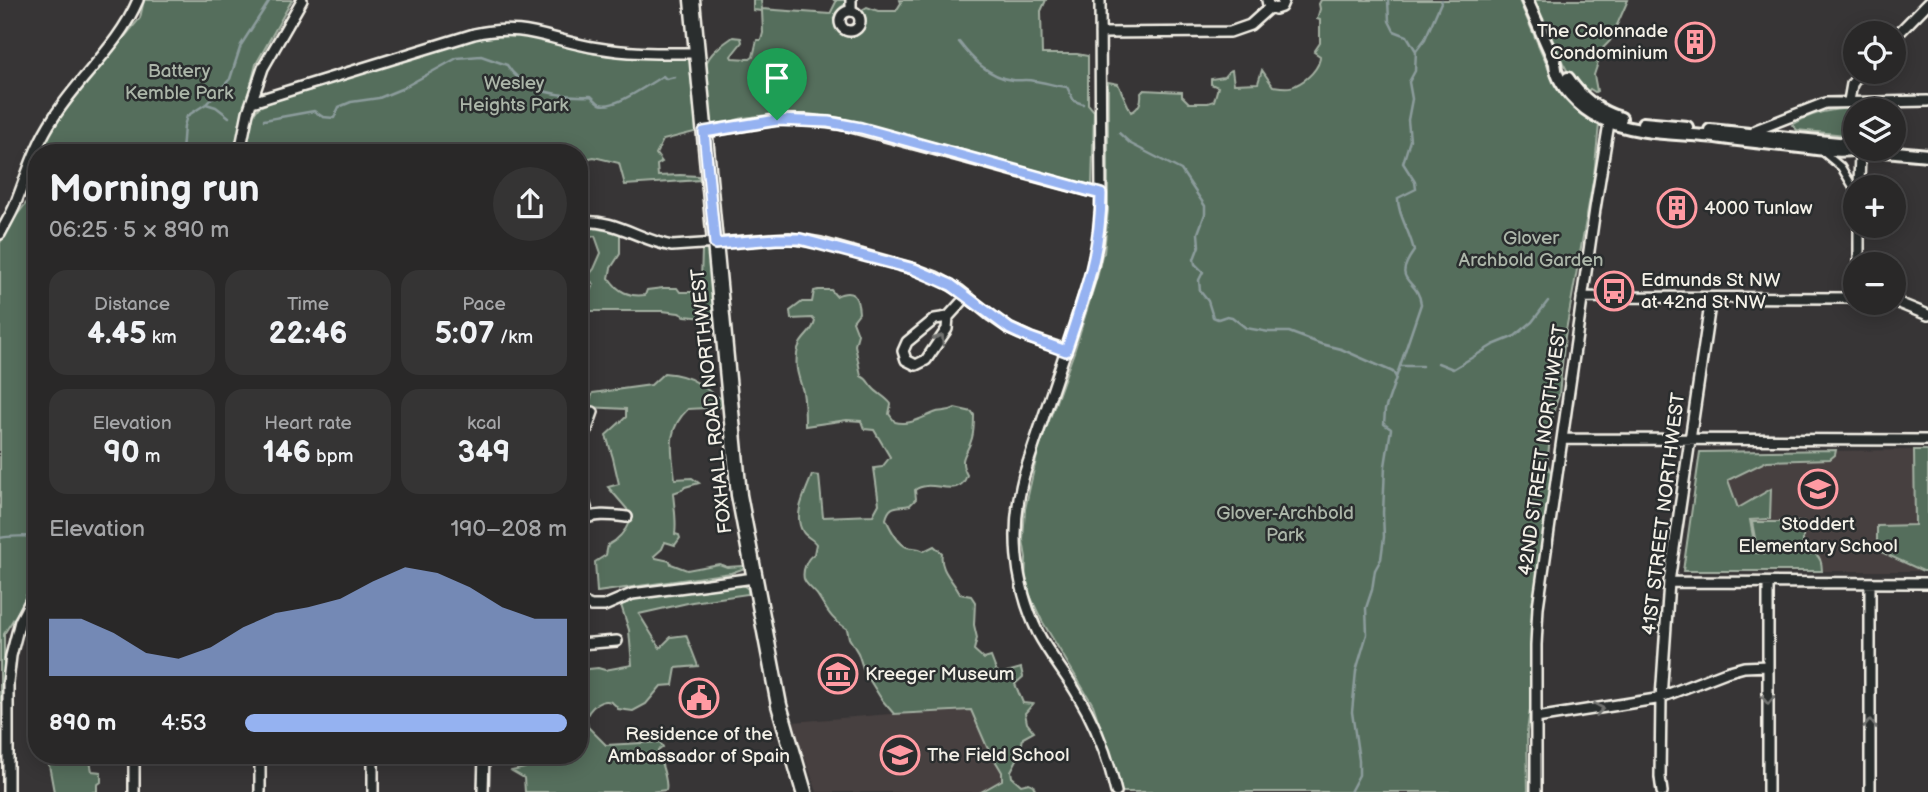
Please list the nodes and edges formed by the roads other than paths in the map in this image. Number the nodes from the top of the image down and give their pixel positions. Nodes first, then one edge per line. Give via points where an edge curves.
1 (138, 0) edge
2 (303, 0) edge
3 (692, 0) edge
4 (850, 0) edge
5 (1100, 0) edge
6 (1284, 0) edge
7 (1527, 0) edge
8 (1928, 3) edge
9 (1269, 4) edge
10 (851, 11) dead end
11 (1906, 26) edge
12 (1100, 33) junction
13 (697, 53) junction
14 (1843, 101) edge
15 (1906, 101) edge
16 (1928, 101) edge
17 (252, 102) junction
18 (1610, 118) junction
19 (704, 132) junction
20 (1753, 138) junction
21 (39, 144) edge
22 (242, 144) edge
23 (1843, 144) edge
24 (1818, 149) junction
25 (1843, 151) edge
26 (1906, 153) edge
27 (1928, 155) edge
28 (28, 169) edge
29 (1847, 175) edge
30 (1101, 194) junction
31 (588, 222) edge
32 (0, 233) edge
33 (1859, 238) joint
34 (715, 244) junction
35 (1859, 252) edge
36 (1863, 252) edge
37 (967, 296) junction
38 (1582, 297) junction
39 (1711, 298) junction
40 (1843, 298) edge
41 (1906, 305) edge
42 (1924, 313) edge
43 (948, 317) junction
44 (1066, 351) junction
45 (593, 412) dead end
46 (588, 426) edge
47 (1563, 439) junction
48 (1690, 440) junction
49 (1928, 440) edge
50 (627, 517) dead end
51 (588, 518) edge
52 (754, 578) junction
53 (1669, 582) junction
54 (1768, 583) junction
55 (1870, 583) junction
56 (1928, 583) edge
57 (588, 605) edge
58 (28, 606) edge
59 (617, 641) dead end
60 (588, 643) edge
61 (1768, 666) junction
62 (1661, 698) junction
63 (1536, 718) junction
64 (134, 764) edge
65 (260, 764) edge
66 (484, 764) edge
67 (373, 765) dead end
68 (8, 792) edge
69 (134, 792) edge
70 (260, 792) edge
71 (373, 792) edge
72 (483, 792) edge
73 (804, 792) edge
74 (1116, 792) edge
75 (1536, 792) edge
76 (1662, 792) edge
77 (1768, 792) edge
78 (1870, 792) edge

1 - 21 street via 117,39 74,89
2 - 17 street via 263,68
3 - 13 main road, FOXHALL ROAD NORTHWEST
4 - 10 street
5 - 12 street
6 - 9 street via 1278,8
7 - 18 street via 1555,62 1584,98
8 - 11 street
9 - 12 street via 1252,24 1230,32
12 - 30 street
13 - 17 street via 611,50 524,30 496,30
13 - 19 main road, FOXHALL ROAD NORTHWEST
14 - 20 street via 1818,105 1760,128
15 - 16 street
17 - 22 street
18 - 20 street
18 - 38 street, 42ND STREET NORTHWEST
19 - 30 street via 777,120 840,124
19 - 34 main road, FOXHALL ROAD NORTHWEST
20 - 23 street
20 - 24 street
24 - 25 street
24 - 29 street
26 - 27 street
28 - 32 street
30 - 44 street via 1094,264
31 - 34 street via 605,222 667,245
33 - 35 street
33 - 36 street
34 - 37 street via 789,238 813,241 925,273
34 - 52 main road, FOXHALL ROAD NORTHWEST via 739,495
37 - 43 street
37 - 44 street via 1010,329
38 - 39 street
38 - 47 street, 42ND STREET NORTHWEST
39 - 40 street
39 - 48 street, 41ST STREET NORTHWEST
41 - 42 street
43 -> 43 street via 935,319 907,342 906,360 916,365 924,362 947,329
44 - 74 street via 1021,485 1017,559 1034,623 1092,721
45 - 46 street
47 - 48 street
47 - 63 street, 42ND STREET NORTHWEST via 1538,607
48 - 49 street
48 - 53 street, 41ST STREET NORTHWEST
50 - 51 street
52 - 57 street via 632,594 612,604
52 - 73 main road, FOXHALL ROAD NORTHWEST via 779,705
53 - 54 street
53 - 62 street, 41ST STREET NORTHWEST
54 - 55 street
54 - 61 street
55 - 56 street
78 -> 55 street
58 - 68 street via 19,623 8,678
59 - 60 street
61 - 62 street via 1726,672
61 -> 77 street
63 -> 62 street
62 - 76 street, 41ST STREET NORTHWEST
63 - 75 street, 42ND STREET NORTHWEST
64 - 69 street
65 - 70 street
66 - 72 street
67 - 71 street

